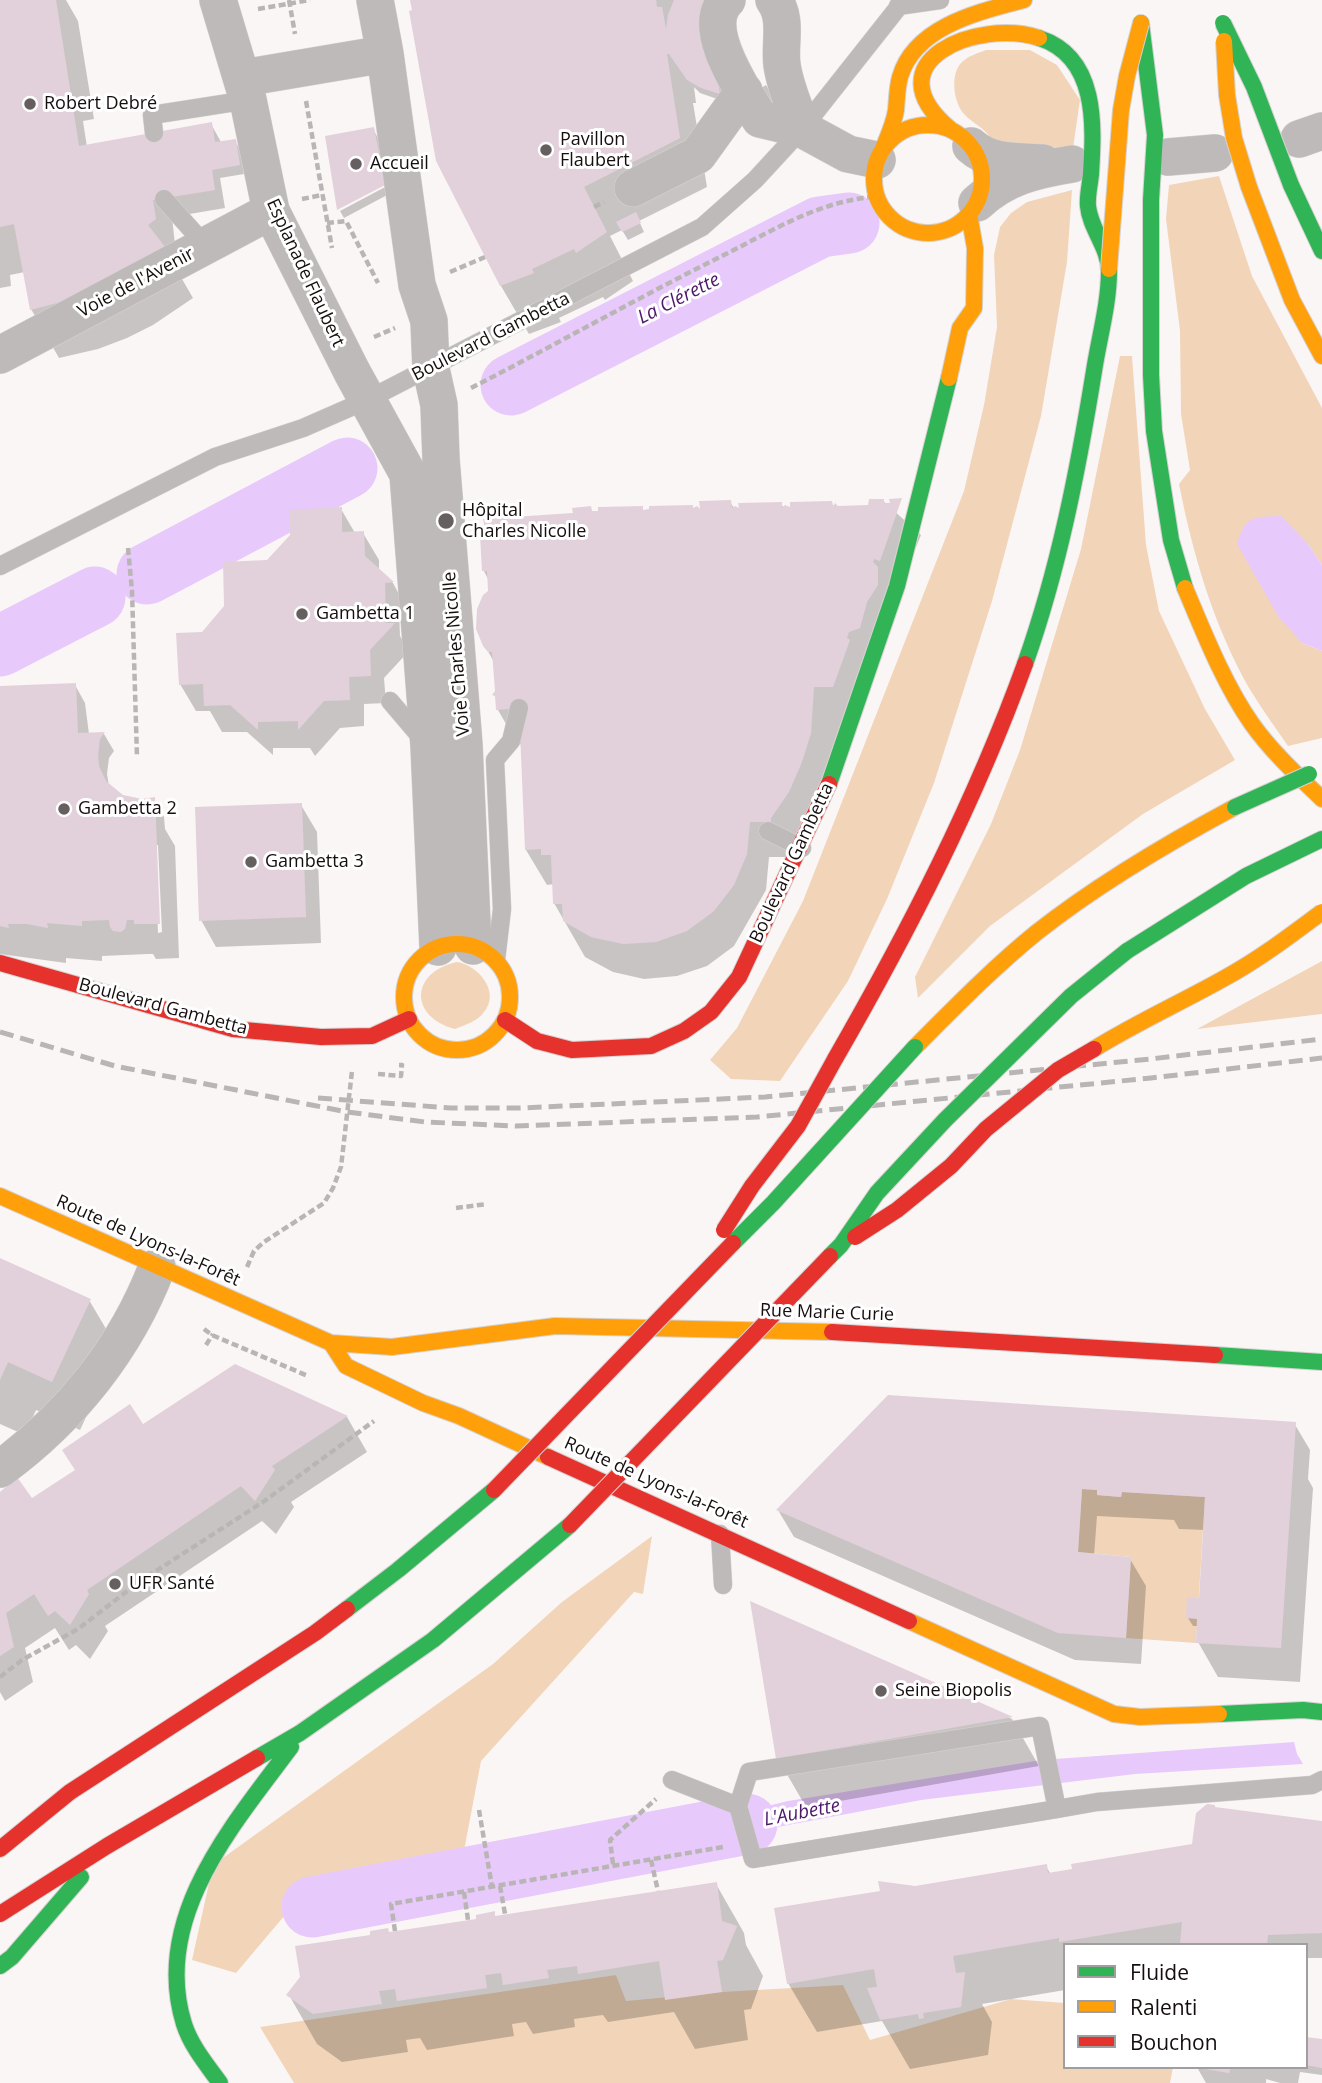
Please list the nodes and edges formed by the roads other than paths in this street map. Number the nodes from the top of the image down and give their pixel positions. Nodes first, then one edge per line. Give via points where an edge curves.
1 (375, 0) edge
2 (774, 0) edge
3 (940, 0) edge
4 (1024, 0) edge
5 (724, 2) edge
6 (901, 3) edge
7 (220, 7) edge
8 (385, 54) junction
9 (246, 89) junction
10 (744, 91) junction
11 (802, 129) junction
12 (153, 133) dead end
13 (961, 137) junction
14 (881, 153) junction
15 (1215, 153) dead end
16 (1168, 157) dead end
17 (633, 188) dead end
18 (164, 199) dead end
19 (973, 209) junction
20 (271, 211) junction
21 (906, 229) junction
22 (219, 239) junction
23 (937, 244) dead end
24 (1322, 251) edge
25 (1109, 269) junction
26 (956, 309) dead end
27 (960, 328) junction
28 (0, 355) edge
29 (1322, 356) edge
30 (431, 369) junction
31 (367, 400) junction
32 (425, 473) junction
33 (0, 566) edge
34 (390, 701) dead end
35 (519, 708) dead end
36 (447, 746) junction
37 (1316, 773) edge
38 (1322, 799) edge
39 (768, 831) dead end
40 (1321, 840) edge
41 (802, 848) junction
42 (1322, 912) edge
43 (469, 951) junction
44 (0, 963) edge
45 (408, 1019) junction
46 (506, 1020) junction
47 (0, 1196) edge
48 (841, 1245) junction
49 (157, 1266) junction
50 (683, 1293) junction
51 (331, 1343) junction
52 (1322, 1362) edge
53 (416, 1379) dead end
54 (424, 1403) junction
55 (0, 1469) edge
56 (720, 1534) junction
57 (723, 1585) dead end
58 (1322, 1712) edge
59 (300, 1733) junction
60 (672, 1780) dead end
61 (1322, 1780) edge
62 (70, 1793) junction
63 (738, 1806) junction
64 (1057, 1807) junction
65 (12, 1817) dead end
66 (107, 1846) junction
67 (0, 1849) edge
68 (0, 1914) edge
69 (0, 1966) edge
70 (220, 2083) edge

1 - 8 street, Voie Charles Nicolle
2 - 11 street via 781,15 781,63
3 - 6 lane
4 - 14 main road via 977,14 921,42 902,73 895,114
5 - 10 street via 719,36
6 - 11 lane, Boulevard Gambetta
7 - 9 street, Esplanade Flaubert
8 - 9 street via 300,69
8 - 30 street, Voie Charles Nicolle via 417,285 429,321
9 - 12 lane via 152,115
9 - 20 street, Esplanade Flaubert
10 - 11 street via 760,119
10 - 17 street via 698,155
11 - 14 street via 848,154
11 - 30 lane, Boulevard Gambetta via 755,180 702,227
13 - 14 main road via 932,125 915,126 897,134
13 - 19 main road via 980,164 982,186
13 - 19 street via 982,156 993,159 1072,164 1034,170 990,191
13 - 25 main road via 933,115 922,87 921,76 938,52 978,33 1002,30 1025,32 1063,52 1090,94 1093,130 1088,208
14 - 21 main road via 874,176 878,197
15 - 16 street
18 - 22 lane
19 - 21 main road via 959,223 940,231
19 - 27 main road, Boulevard Gambetta via 975,300
20 - 22 street, Voie de l'Avenir
20 - 31 street, Esplanade Flaubert
21 - 23 main road
22 - 28 street, Voie de l'Avenir
24 - 29 main road, bridge via 1223,23 1234,138 1292,300
25 - 38 main road, bridge via 1121,110 1140,23 1155,135 1151,200 1154,430 1171,540 1210,648 1251,722
25 - 50 main road, bridge via 1076,475 1051,581 1008,714 951,846 887,970 797,1126
26 - 27 main road, Boulevard Gambetta
27 - 41 main road, Boulevard Gambetta via 897,586 825,797
30 - 31 lane, Boulevard Gambetta
30 - 32 street, Voie Charles Nicolle via 439,405
31 - 32 street, Voie Charles Nicolle
31 - 33 lane, Boulevard Gambetta via 303,428 215,457
32 - 36 street, Voie Charles Nicolle
34 - 36 lane
35 - 43 lane via 511,741 495,760 502,909
36 - 43 street, Voie Charles Nicolle
37 - 50 main road, bridge via 1234,807 1167,843 1044,927 915,1047 773,1203
39 - 41 lane
40 - 48 main road, bridge via 1193,907 1071,996 877,1193
41 - 46 main road, Boulevard Gambetta via 739,977 711,1012 684,1031 651,1046 572,1050 537,1041
42 - 48 main road, bridge via 1225,978 1058,1070 897,1210
43 - 45 main road via 424,955 405,985
43 - 46 main road via 506,973 510,1005
44 - 45 main road, Boulevard Gambetta via 233,1029 321,1037 372,1036
45 - 46 main road via 432,1044 465,1050 482,1045
47 - 49 main road, Route de Lyons-la-Forêt
48 - 59 main road, bridge via 569,1525 433,1640
49 - 51 main road, Route de Lyons-la-Forêt
49 - 55 street via 146,1296 103,1369 63,1416
50 - 62 main road, bridge via 494,1490 398,1570 314,1633
51 - 52 main road, Rue Marie Curie via 417,1351 555,1326 862,1333
51 - 54 main road, Route de Lyons-la-Forêt via 346,1366
53 - 54 main road
54 - 56 main road, Route de Lyons-la-Forêt
56 - 57 lane
56 - 58 main road, Route de Lyons-la-Forêt via 1114,1714
59 - 66 main road
59 - 70 main road via 221,1843 185,1913 177,1946 177,1988 185,2028
60 - 63 lane
61 - 64 lane via 1312,1785
62 - 65 main road
62 - 67 main road
63 - 64 lane via 750,1851
63 - 64 lane via 749,1772 1040,1726
66 - 68 main road
66 - 69 main road

